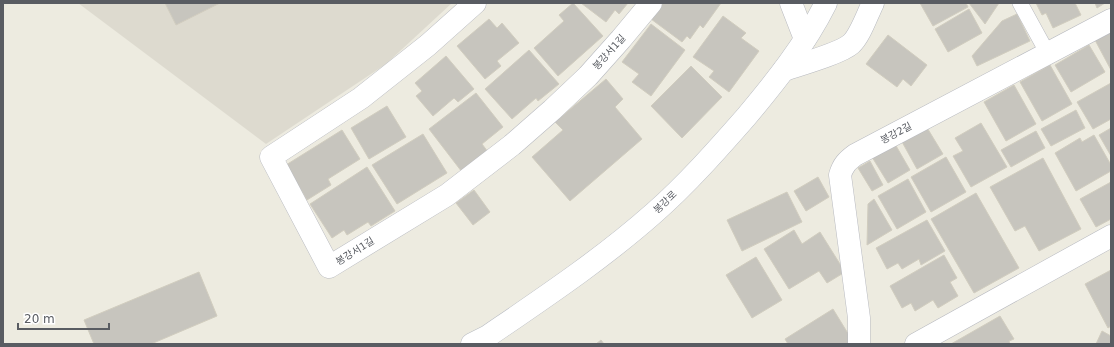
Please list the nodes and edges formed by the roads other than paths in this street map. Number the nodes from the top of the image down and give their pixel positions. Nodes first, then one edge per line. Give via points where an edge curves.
1 (475, 3) edge
2 (650, 3) edge
3 (791, 3) edge
4 (873, 3) edge
5 (1020, 3) edge
6 (820, 8) edge
7 (1111, 20) edge
8 (805, 39) junction
9 (1048, 54) junction
10 (784, 70) junction
11 (1111, 236) edge
12 (472, 344) edge
13 (859, 344) edge
14 (916, 344) edge

1 - 2 street, 봉강서1길 via 428,45 361,98 271,157 329,268 447,195 512,145 588,76
3 - 8 street
4 - 10 street via 850,44
5 - 9 lane
6 - 8 street, 봉강로
7 - 9 street, 봉강2길
8 - 10 street, 봉강로
9 - 13 street, 봉강2길 via 855,155 842,168 840,175 859,318
10 - 12 street, 봉강로 via 708,160 655,213 587,268 488,336
11 - 14 street

